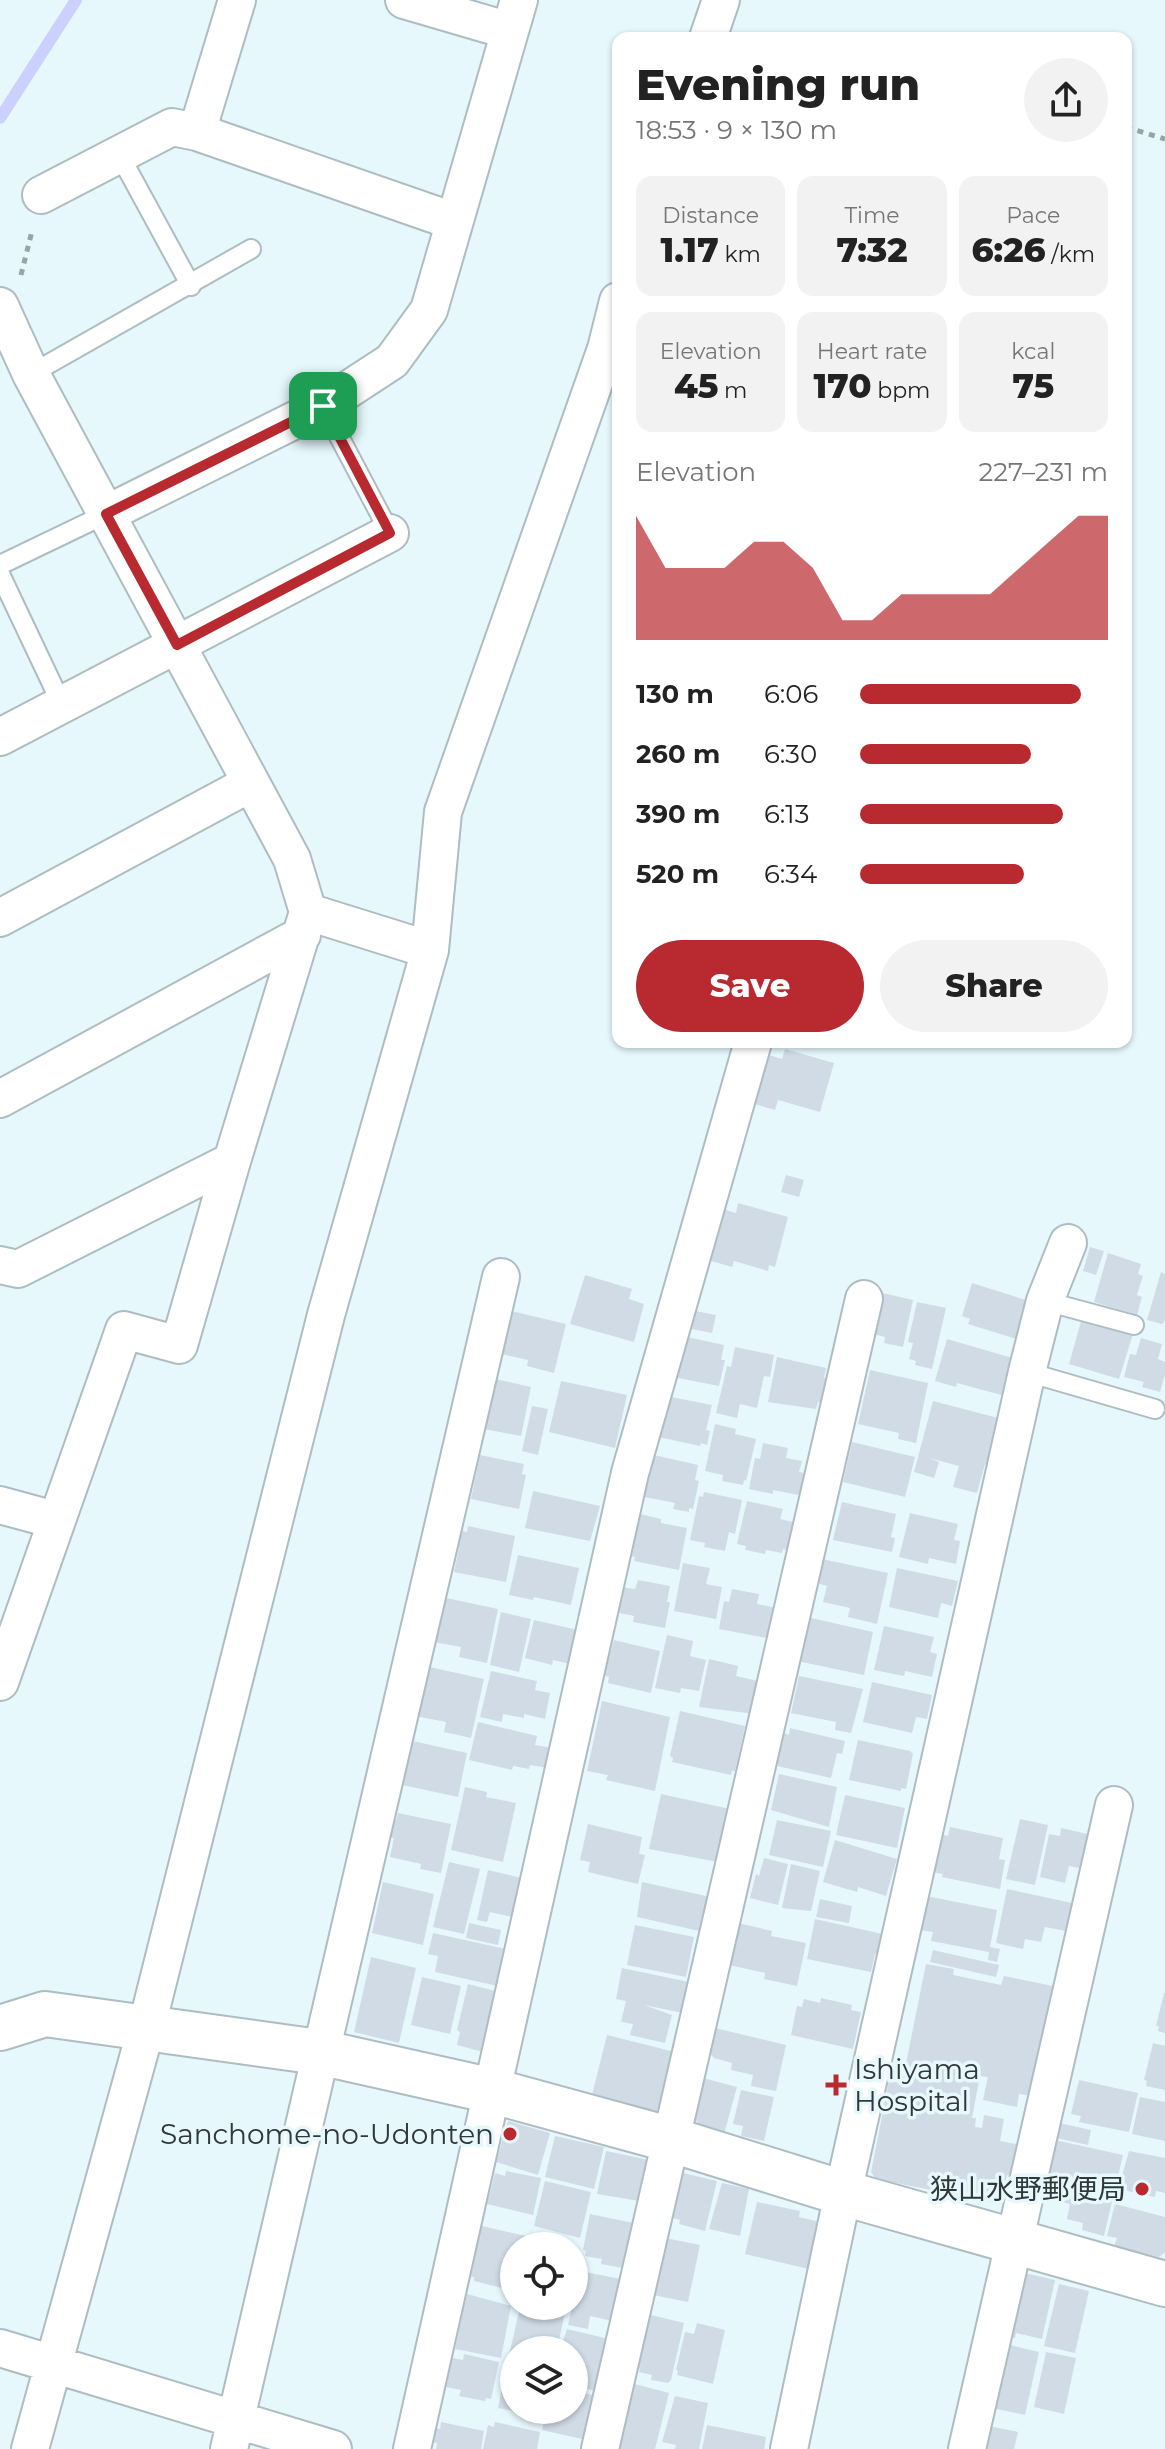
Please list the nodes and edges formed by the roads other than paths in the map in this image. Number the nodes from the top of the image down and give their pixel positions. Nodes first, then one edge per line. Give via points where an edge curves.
1 (237, 0) edge
2 (404, 0) edge
3 (721, 0) edge
4 (515, 15) edge
5 (710, 32) edge
6 (197, 132) junction
7 (119, 154) junction
8 (41, 195) road end
9 (453, 221) junction
10 (251, 249) dead end
11 (191, 286) junction
12 (1, 311) edge
13 (612, 325) edge
14 (31, 374) junction
15 (323, 406) junction
16 (106, 514) junction
17 (390, 533) joint
18 (0, 565) edge
19 (0, 574) edge
20 (177, 645) junction
21 (62, 705) junction
22 (0, 737) edge
23 (251, 783) junction
24 (0, 918) edge
25 (305, 923) junction
26 (430, 950) junction
27 (751, 1048) edge
28 (0, 1099) edge
29 (232, 1161) junction
30 (1068, 1243) dead end
31 (0, 1265) edge
32 (501, 1277) dead end
33 (864, 1299) dead end
34 (1045, 1301) junction
35 (1134, 1325) dead end
36 (1027, 1372) junction
37 (1155, 1409) dead end
38 (0, 1505) edge
39 (55, 1520) junction
40 (0, 1682) edge
41 (1114, 1805) dead end
42 (0, 2028) edge
43 (146, 2029) junction
44 (319, 2052) junction
45 (493, 2091) junction
46 (672, 2140) junction
47 (843, 2193) junction
48 (1015, 2241) junction
49 (1165, 2284) edge
50 (0, 2348) edge
51 (52, 2364) junction
52 (232, 2434) edge
53 (30, 2449) edge
54 (333, 2449) edge
55 (412, 2449) edge
56 (600, 2449) edge
57 (789, 2449) edge
58 (967, 2449) edge

1 - 6 street
2 - 4 street
3 - 5 street
4 - 9 street
6 - 7 street via 172,127
6 - 9 street
7 - 8 street
7 - 11 lane
9 - 15 street via 429,310 392,361
10 - 11 lane
11 - 14 lane
12 - 14 street
13 - 26 street via 443,812
14 - 16 street
15 - 16 street
15 - 17 lane
16 - 18 lane
16 - 20 street
17 - 20 street
19 - 21 lane
20 - 21 street
20 - 23 street
21 - 22 street
23 - 24 street
23 - 25 street via 292,859
25 - 26 street
25 - 28 street
25 - 29 street
26 - 43 street via 326,1315
27 - 45 street via 630,1473
29 - 31 street via 18,1269
29 - 39 street via 179,1345 124,1330
30 - 34 street
32 - 44 street
33 - 46 street
34 - 35 lane
34 - 36 street
36 - 37 lane
36 - 47 street
38 - 39 street
39 - 40 street
41 - 48 street
42 - 43 street via 45,2014
43 - 44 street
43 - 51 street
44 - 45 street
44 - 52 street
45 - 46 street
45 - 55 street
46 - 47 street
46 - 56 street
47 - 48 street
47 - 57 street
48 - 49 street
48 - 58 street
50 - 51 street
51 - 52 street
51 - 53 street
52 - 54 street

